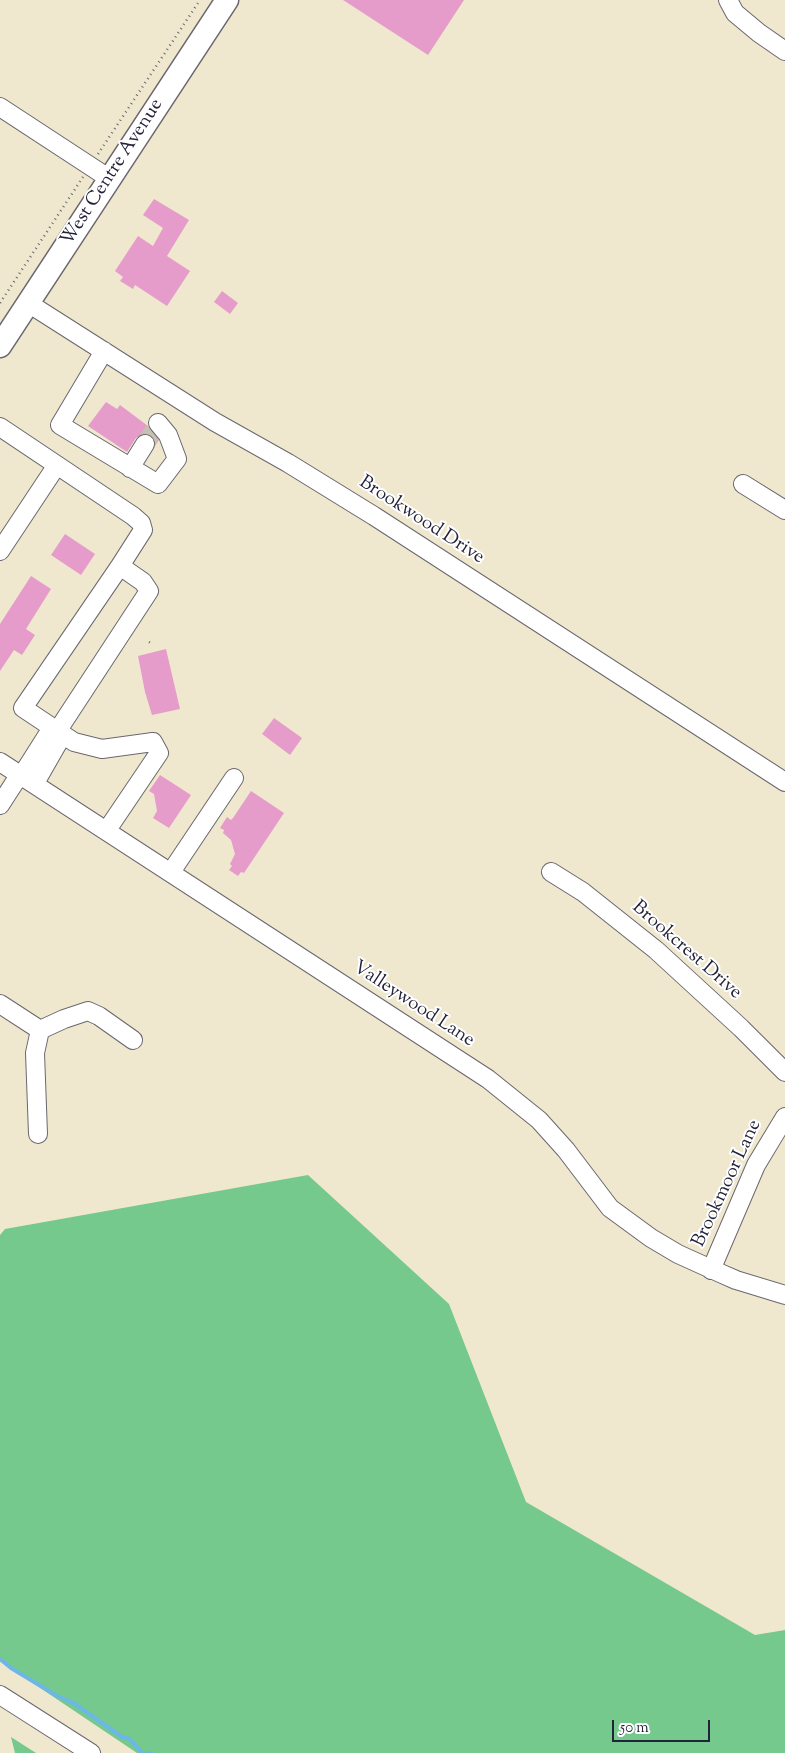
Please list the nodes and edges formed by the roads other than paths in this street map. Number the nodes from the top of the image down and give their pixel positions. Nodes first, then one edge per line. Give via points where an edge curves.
1 (226, 0) edge
2 (728, 0) edge
3 (785, 51) edge
4 (0, 108) edge
5 (110, 179) junction
6 (28, 303) junction
7 (0, 346) edge
8 (104, 351) junction
9 (174, 396) junction
10 (0, 427) edge
11 (152, 432) junction
12 (56, 465) junction
13 (130, 468) junction
14 (743, 484) dead end
15 (785, 510) edge
16 (0, 551) edge
17 (120, 566) junction
18 (58, 730) junction
19 (0, 762) edge
20 (26, 777) junction
21 (234, 778) dead end
22 (785, 782) edge
23 (0, 805) edge
24 (107, 830) junction
25 (171, 872) junction
26 (551, 872) dead end
27 (0, 1004) edge
28 (40, 1030) junction
29 (133, 1040) dead end
30 (785, 1072) edge
31 (785, 1116) edge
32 (38, 1134) dead end
33 (711, 1270) junction
34 (785, 1295) edge
35 (0, 1695) edge
36 (91, 1753) edge

1 - 5 main road, West Centre Avenue
2 - 3 street via 735,13
4 - 5 street
5 - 6 main road, West Centre Avenue
6 - 7 main road, West Centre Avenue
6 - 8 street, Brookwood Drive
8 - 9 street, Brookwood Drive
8 - 13 street via 60,425
9 - 11 street
9 - 22 street, Brookwood Drive via 374,516
10 - 12 street
11 - 13 street
11 - 13 street via 168,435 176,459 158,484
12 - 16 street
12 - 17 street via 141,523 143,530
14 - 15 street
17 - 18 street via 143,582 149,591
17 - 18 street via 23,708
18 - 20 street via 48,734
18 - 24 street via 74,742 102,749 153,742 159,752
19 - 20 street, Valleywood Lane
20 - 23 street
20 - 24 street, Valleywood Lane
21 - 25 street
24 - 25 street, Valleywood Lane
25 - 33 street, Valleywood Lane via 488,1079 539,1120 610,1208 650,1238
26 - 30 street, Brookcrest Drive via 583,892 656,950
27 - 28 street
28 - 29 street via 88,1011
28 - 32 street via 35,1053
31 - 33 street, Brookmoor Lane via 756,1165
33 - 34 street, Valleywood Lane
35 - 36 street

